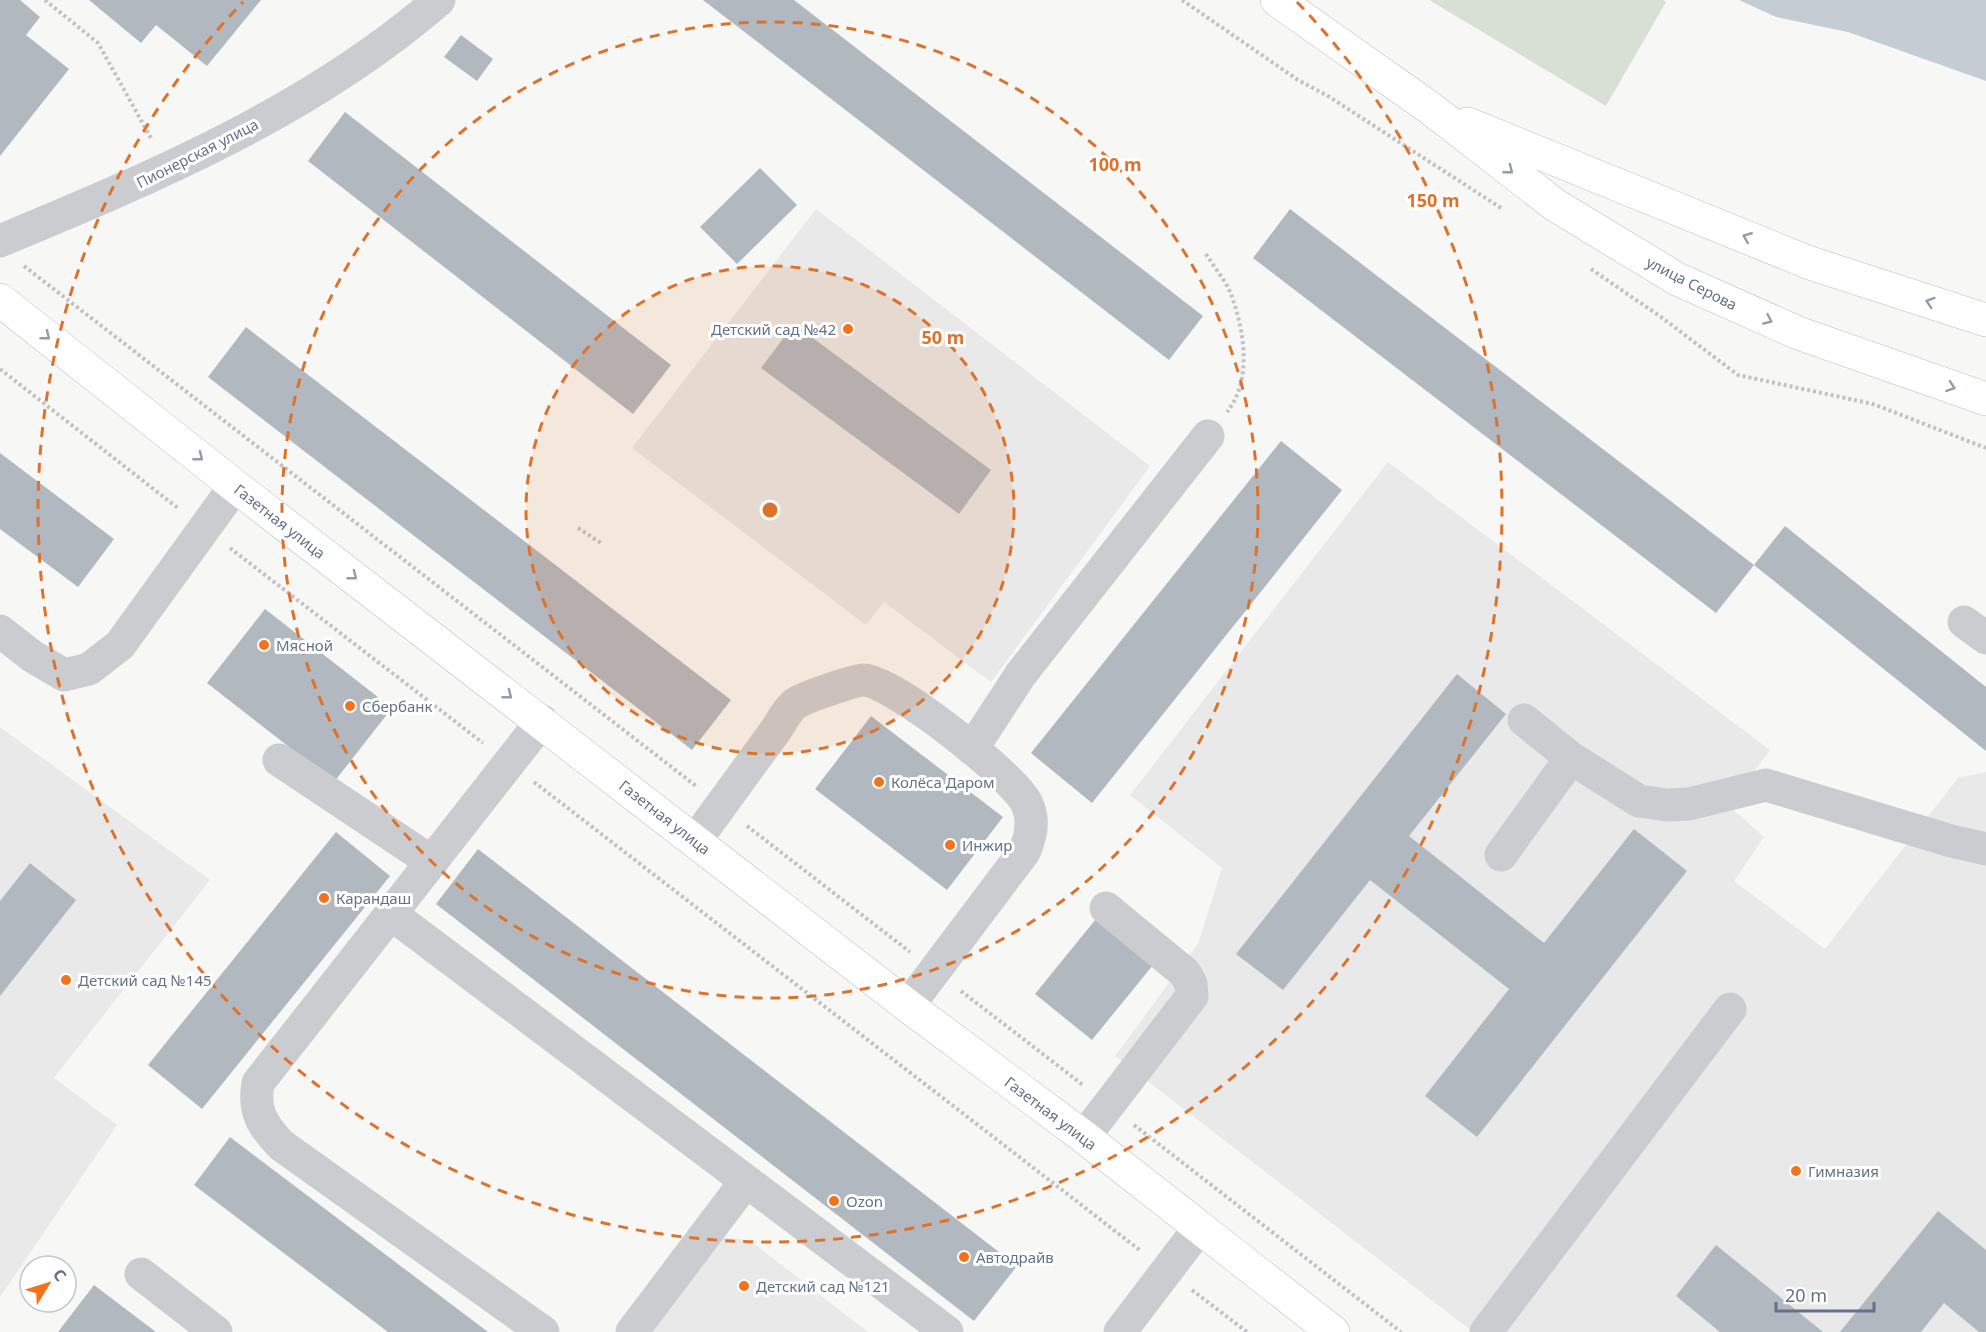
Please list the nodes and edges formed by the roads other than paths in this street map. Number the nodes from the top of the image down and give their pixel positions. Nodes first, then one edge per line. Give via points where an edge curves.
1 (439, 0) edge
2 (1277, 0) edge
3 (1430, 108) junction
4 (0, 241) edge
5 (0, 300) edge
6 (1986, 321) edge
7 (1986, 399) edge
8 (1208, 436) road end
9 (235, 486) junction
10 (0, 631) edge
11 (1524, 720) dead end
12 (542, 722) junction
13 (972, 748) junction
14 (1571, 758) junction
15 (279, 760) dead end
16 (695, 840) junction
17 (1986, 849) edge
18 (1501, 855) dead end
19 (432, 862) junction
20 (1106, 908) dead end
21 (391, 914) junction
22 (908, 1006) junction
23 (1730, 1009) dead end
24 (1084, 1137) junction
25 (746, 1181) junction
26 (1200, 1227) junction
27 (141, 1274) dead end
28 (216, 1332) edge
29 (543, 1332) edge
30 (632, 1332) edge
31 (947, 1332) edge
32 (1120, 1332) edge
33 (1333, 1332) edge
34 (1486, 1332) edge

1 - 4 street, Пионерская улица via 365,58 241,135
2 - 3 main road, улица Серова
6 -> 3 main road, улица Серова via 1810,263
3 -> 7 main road, улица Серова via 1555,205 1677,279 1798,333
5 -> 9 main road, Газетная улица
8 - 13 street via 1021,675
9 - 10 street via 120,645 89,669 64,675
9 -> 12 main road, Газетная улица
11 - 14 street
12 - 16 main road, Газетная улица
12 - 19 street
13 - 16 street via 896,692 862,680 796,702
13 - 22 street via 1020,790 1029,807 1030,838 1024,852
14 - 17 street via 1639,801 1689,804 1766,785
14 - 18 street
15 - 19 street
16 - 22 main road, Газетная улица
19 - 21 street
20 - 24 street via 1185,973 1192,996
21 - 25 street
21 - 29 street via 258,1083 258,1116 281,1145
22 - 24 main road, Газетная улица
23 - 34 street
24 - 26 main road, Газетная улица
25 - 30 street
25 - 31 street
26 - 32 street
26 - 33 main road, Газетная улица
27 - 28 street

